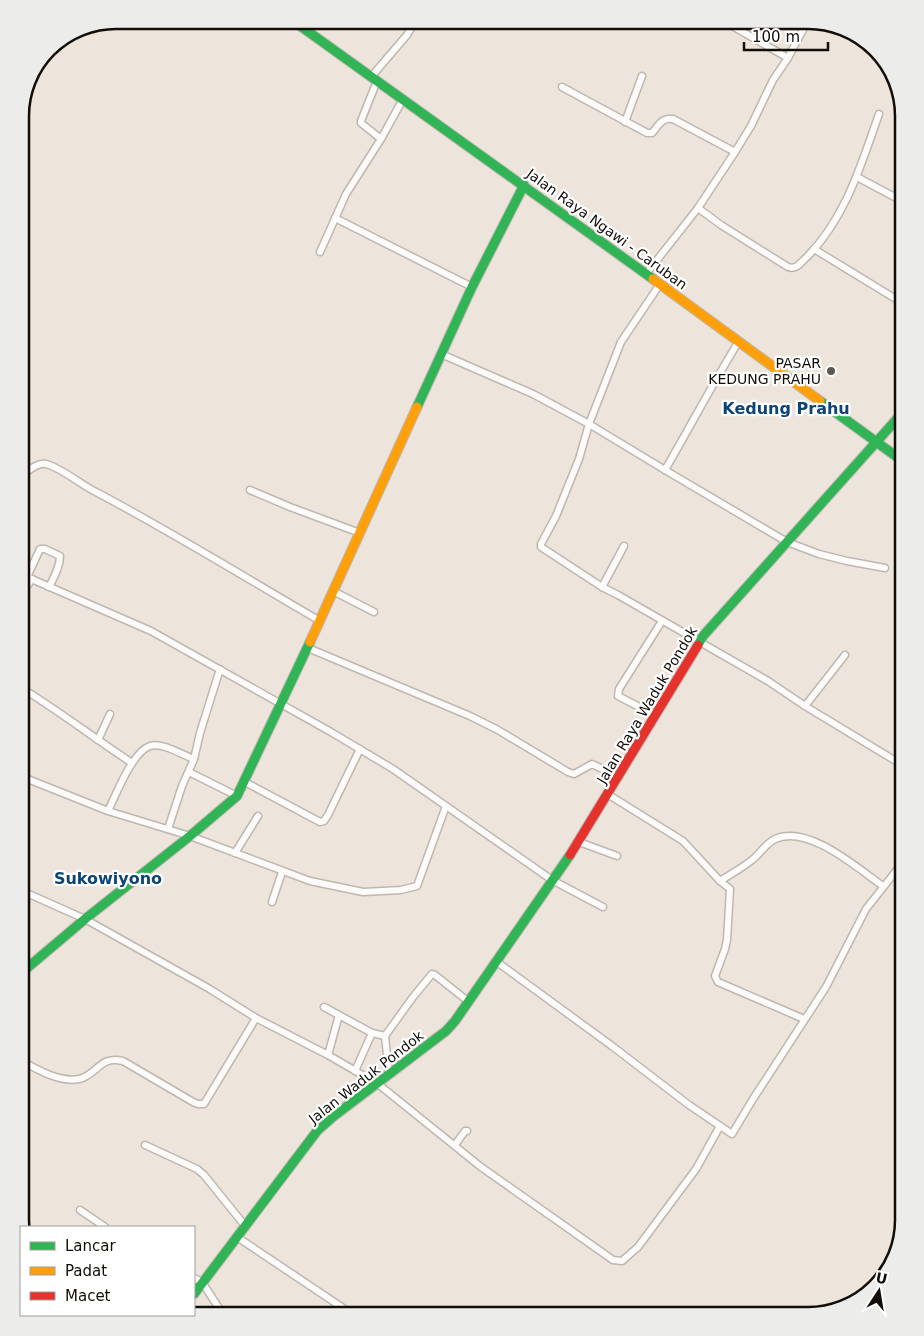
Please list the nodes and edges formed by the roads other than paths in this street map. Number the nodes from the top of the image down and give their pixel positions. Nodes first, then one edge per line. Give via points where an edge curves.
1 (305, 29) edge
2 (411, 29) edge
3 (738, 29) edge
4 (803, 29) edge
5 (788, 58) junction
6 (371, 76) junction
7 (642, 76) dead end
8 (562, 87) dead end
9 (403, 99) junction
10 (879, 114) dead end
11 (625, 122) junction
12 (381, 139) junction
13 (735, 152) junction
14 (857, 177) junction
15 (524, 185) junction
16 (895, 197) edge
17 (698, 208) junction
18 (335, 218) junction
19 (814, 249) junction
20 (320, 252) dead end
21 (646, 274) junction
22 (660, 284) junction
23 (472, 287) junction
24 (895, 298) edge
25 (739, 341) junction
26 (441, 354) junction
27 (895, 421) edge
28 (589, 424) junction
29 (877, 441) junction
30 (895, 455) edge
31 (665, 470) junction
32 (29, 471) edge
33 (250, 490) dead end
34 (360, 533) junction
35 (787, 542) junction
36 (624, 546) dead end
37 (886, 568) dead end
38 (30, 578) joint
39 (49, 587) junction
40 (602, 587) junction
41 (333, 591) junction
42 (374, 612) dead end
43 (320, 621) junction
44 (662, 621) junction
45 (699, 642) junction
46 (308, 648) junction
47 (845, 655) dead end
48 (220, 669) junction
49 (29, 693) edge
50 (281, 704) junction
51 (805, 706) junction
52 (110, 714) dead end
53 (655, 715) junction
54 (98, 740) junction
55 (360, 749) junction
56 (194, 759) junction
57 (895, 761) edge
58 (132, 763) junction
59 (189, 772) junction
60 (619, 777) junction
61 (29, 780) edge
62 (245, 782) junction
63 (609, 794) junction
64 (237, 796) junction
65 (446, 806) junction
66 (108, 811) junction
67 (258, 816) dead end
68 (168, 829) junction
69 (190, 836) junction
70 (579, 842) junction
71 (235, 853) junction
72 (617, 856) dead end
73 (282, 872) junction
74 (895, 873) edge
75 (552, 880) junction
76 (720, 881) junction
77 (883, 886) junction
78 (29, 894) edge
79 (272, 902) dead end
80 (603, 907) dead end
81 (85, 919) junction
82 (497, 962) junction
83 (29, 966) edge
84 (469, 1002) junction
85 (324, 1007) dead end
86 (339, 1015) junction
87 (256, 1018) junction
88 (804, 1019) junction
89 (372, 1033) junction
90 (385, 1036) junction
91 (328, 1055) junction
92 (29, 1064) edge
93 (355, 1071) junction
94 (389, 1074) junction
95 (378, 1084) junction
96 (720, 1126) junction
97 (467, 1131) dead end
98 (145, 1145) dead end
99 (454, 1145) junction
100 (80, 1210) dead end
101 (104, 1226) edge
102 (246, 1227) junction
103 (237, 1237) junction
104 (195, 1278) edge
105 (202, 1282) junction
106 (195, 1292) edge
107 (218, 1307) edge
108 (342, 1307) edge

1 - 6 main road, Jalan Raya Ngawi - Caruban
2 - 6 street
3 - 5 street
4 - 5 street
5 - 13 street
6 - 9 main road, Jalan Raya Ngawi - Caruban
6 - 12 street via 360,121
7 - 11 street
8 - 11 street
9 - 12 street
9 - 15 main road, Jalan Raya Ngawi - Caruban
10 - 14 street
11 - 13 street via 650,134 663,120 673,119
12 - 18 street via 346,194
13 - 17 street
14 - 16 street
14 - 19 street via 844,207
15 - 21 main road, Jalan Raya Ngawi - Caruban
15 - 23 main road
17 - 19 street via 788,267 796,267
17 - 21 street
18 - 20 street
18 - 23 street
19 - 24 street
21 - 22 main road, Jalan Raya Ngawi - Caruban
22 - 25 main road, Jalan Raya Ngawi - Caruban
22 - 28 street via 620,342
23 - 26 main road
25 - 29 main road, Jalan Raya Ngawi - Caruban
25 - 31 street
26 - 28 street via 533,394
26 - 34 main road
27 - 29 main road
28 - 31 street
28 - 40 street via 579,459 541,547
29 - 30 main road, Jalan Raya Ngawi - Caruban
29 - 35 main road, Jalan Raya Waduk Pondok
31 - 35 street
32 - 43 street via 37,465 52,466
33 - 34 street
34 - 41 main road
35 - 37 street via 819,554
35 - 45 main road, Jalan Raya Waduk Pondok
36 - 40 street
38 - 39 street
38 - 39 street via 40,549 60,556
39 - 48 street via 151,631
40 - 44 street
41 - 42 street
41 - 43 main road
43 - 46 main road
44 - 45 street
44 - 53 street via 619,689 618,696
45 - 51 street
45 - 53 main road, Jalan Raya Waduk Pondok
46 - 50 main road
46 - 60 street via 470,716 568,772 574,774 592,764
47 - 51 street
48 - 50 street
48 - 56 street
49 - 54 street
50 - 55 street
50 - 62 main road
51 - 57 street
52 - 54 street
53 - 60 main road, Jalan Raya Waduk Pondok
54 - 58 street
55 - 62 street via 324,821 320,822
55 - 65 street
56 - 58 street via 150,746
56 - 59 street
58 - 66 street
59 - 64 street
59 - 68 street
60 - 63 main road, Jalan Raya Waduk Pondok
61 - 66 street
62 - 64 main road
63 - 70 main road, Jalan Raya Waduk Pondok
63 - 76 street via 683,842
64 - 69 main road
65 - 73 street via 417,886 363,892
65 - 75 street
66 - 68 street
67 - 71 street
68 - 69 street
69 - 71 street
69 - 81 main road
70 - 72 street
70 - 75 main road, Jalan Raya Waduk Pondok
71 - 73 street
73 - 79 street
74 - 77 street
75 - 80 street
75 - 82 main road, Jalan Waduk Pondok
76 - 77 street via 774,840 795,836 819,844
76 - 88 street via 730,889 727,940 716,979
77 - 88 street via 866,909 826,987
78 - 81 street
81 - 83 main road
81 - 87 street
82 - 84 main road, Jalan Waduk Pondok
82 - 96 street
84 - 90 street via 432,974
84 - 94 main road, Jalan Waduk Pondok via 446,1031
85 - 86 street
86 - 89 street
86 - 91 street
87 - 91 street
87 - 92 street via 204,1104 193,1102 114,1058 106,1060 87,1076 70,1080
88 - 96 street via 732,1134
89 - 90 street
89 - 93 street
90 - 94 street
91 - 93 street
93 - 95 street
94 - 95 main road, Jalan Waduk Pondok
95 - 99 street
95 - 102 main road, Jalan Waduk Pondok via 318,1131
96 - 99 street via 696,1169 638,1247 617,1262
97 - 99 street
98 - 102 street via 204,1174
100 - 101 street
102 - 103 main road, Jalan Waduk Pondok
103 - 105 main road, Jalan Waduk Pondok
103 - 108 street
104 - 105 street
105 - 106 main road, Jalan Waduk Pondok
105 - 107 street

